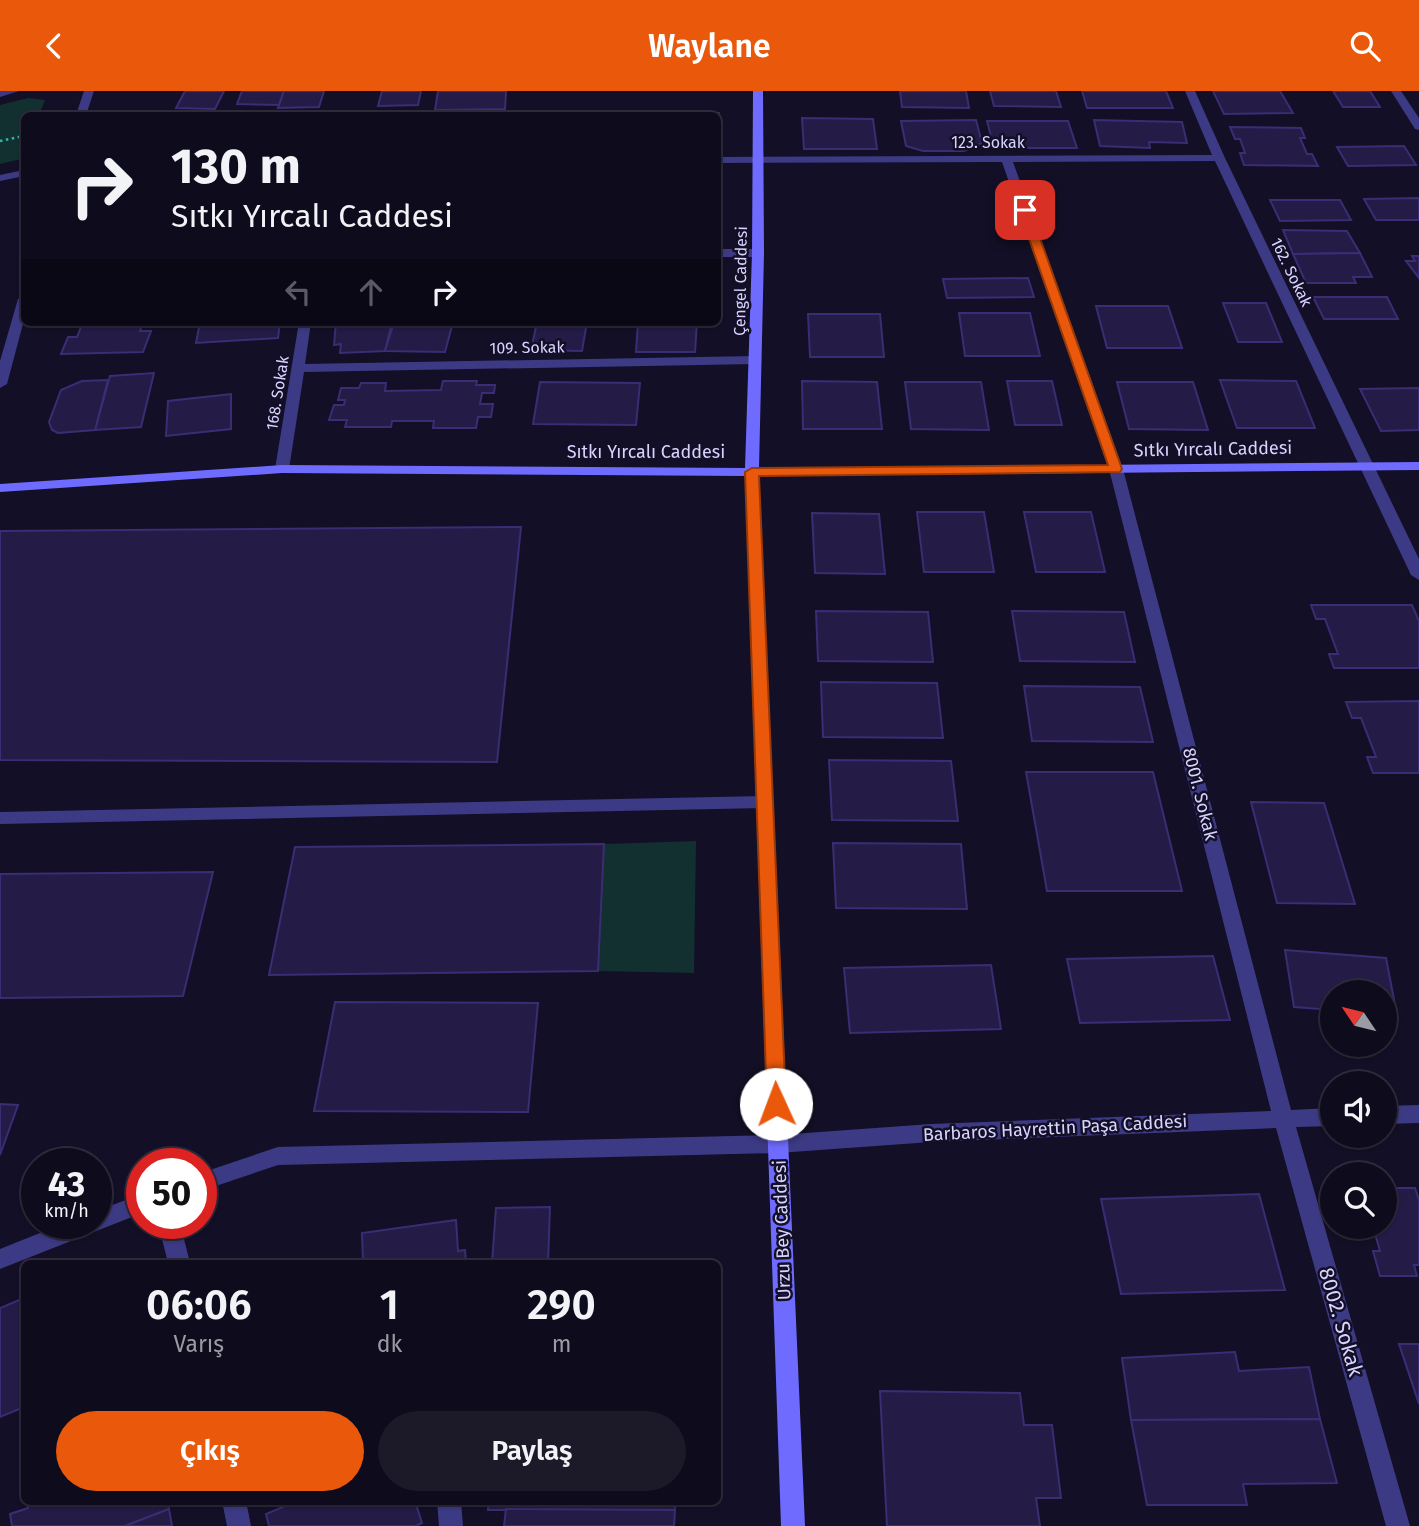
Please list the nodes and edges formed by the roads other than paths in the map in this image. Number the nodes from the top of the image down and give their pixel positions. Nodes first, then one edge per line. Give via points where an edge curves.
1 (14, 91) edge
2 (89, 91) edge
3 (758, 91) edge
4 (1190, 91) edge
5 (1396, 91) edge
6 (0, 94) edge
7 (82, 112) edge
8 (1419, 127) edge
9 (1006, 157) junction
10 (1219, 158) junction
11 (721, 160) edge
12 (757, 160) junction
13 (21, 174) edge
14 (0, 178) edge
15 (721, 253) edge
16 (758, 253) junction
17 (21, 310) edge
18 (305, 326) edge
19 (755, 360) junction
20 (300, 368) junction
21 (0, 384) edge
22 (1368, 466) junction
23 (1419, 466) edge
24 (282, 469) junction
25 (1116, 469) junction
26 (752, 472) junction
27 (0, 488) edge
28 (1419, 575) edge
29 (764, 802) junction
30 (0, 818) edge
31 (1419, 1114) edge
32 (1397, 1115) edge
33 (1320, 1117) edge
34 (1283, 1118) junction
35 (778, 1144) junction
36 (217, 1177) edge
37 (50, 1239) edge
38 (173, 1239) edge
39 (0, 1259) edge
40 (178, 1260) edge
41 (235, 1505) edge
42 (449, 1505) edge
43 (239, 1526) edge
44 (451, 1526) edge
45 (793, 1526) edge
46 (1398, 1526) edge

1 - 6 street
2 - 7 street
3 - 12 main road, Çengel Caddesi
4 - 10 street, 162. Sokak
5 - 8 street
9 - 10 street, 123. Sokak
9 - 12 street, 123. Sokak
9 - 25 street, 8001. Sokak
10 - 22 street, 162. Sokak
11 - 12 street, 123. Sokak
12 - 16 main road, Çengel Caddesi
13 - 14 street
15 - 16 street
16 - 19 main road, Çengel Caddesi
17 - 21 street
18 - 20 street, 168. Sokak
19 - 20 street, 109. Sokak
19 - 26 main road, Çengel Caddesi
20 - 24 street, 168. Sokak
22 - 23 main road, Sıtkı Yırcalı Caddesi
22 - 25 main road, Sıtkı Yırcalı Caddesi
22 - 28 street, 162. Sokak
24 - 26 main road, Sıtkı Yırcalı Caddesi
24 - 27 main road, Sıtkı Yırcalı Caddesi
25 - 26 main road, Sıtkı Yırcalı Caddesi
25 - 34 street, 8001. Sokak
26 - 29 main road, Urzu Bey Caddesi
29 - 30 street
29 - 35 main road, Urzu Bey Caddesi
31 - 32 street
33 - 34 street, Barbaros Hayrettin Paşa Caddesi
34 - 35 street, Barbaros Hayrettin Paşa Caddesi
34 - 46 street, 8002. Sokak
35 - 36 street, Barbaros Hayrettin Paşa Caddesi via 278,1156
35 - 45 main road, Urzu Bey Caddesi
37 - 39 street
38 - 40 street
41 - 43 street
42 - 44 street

